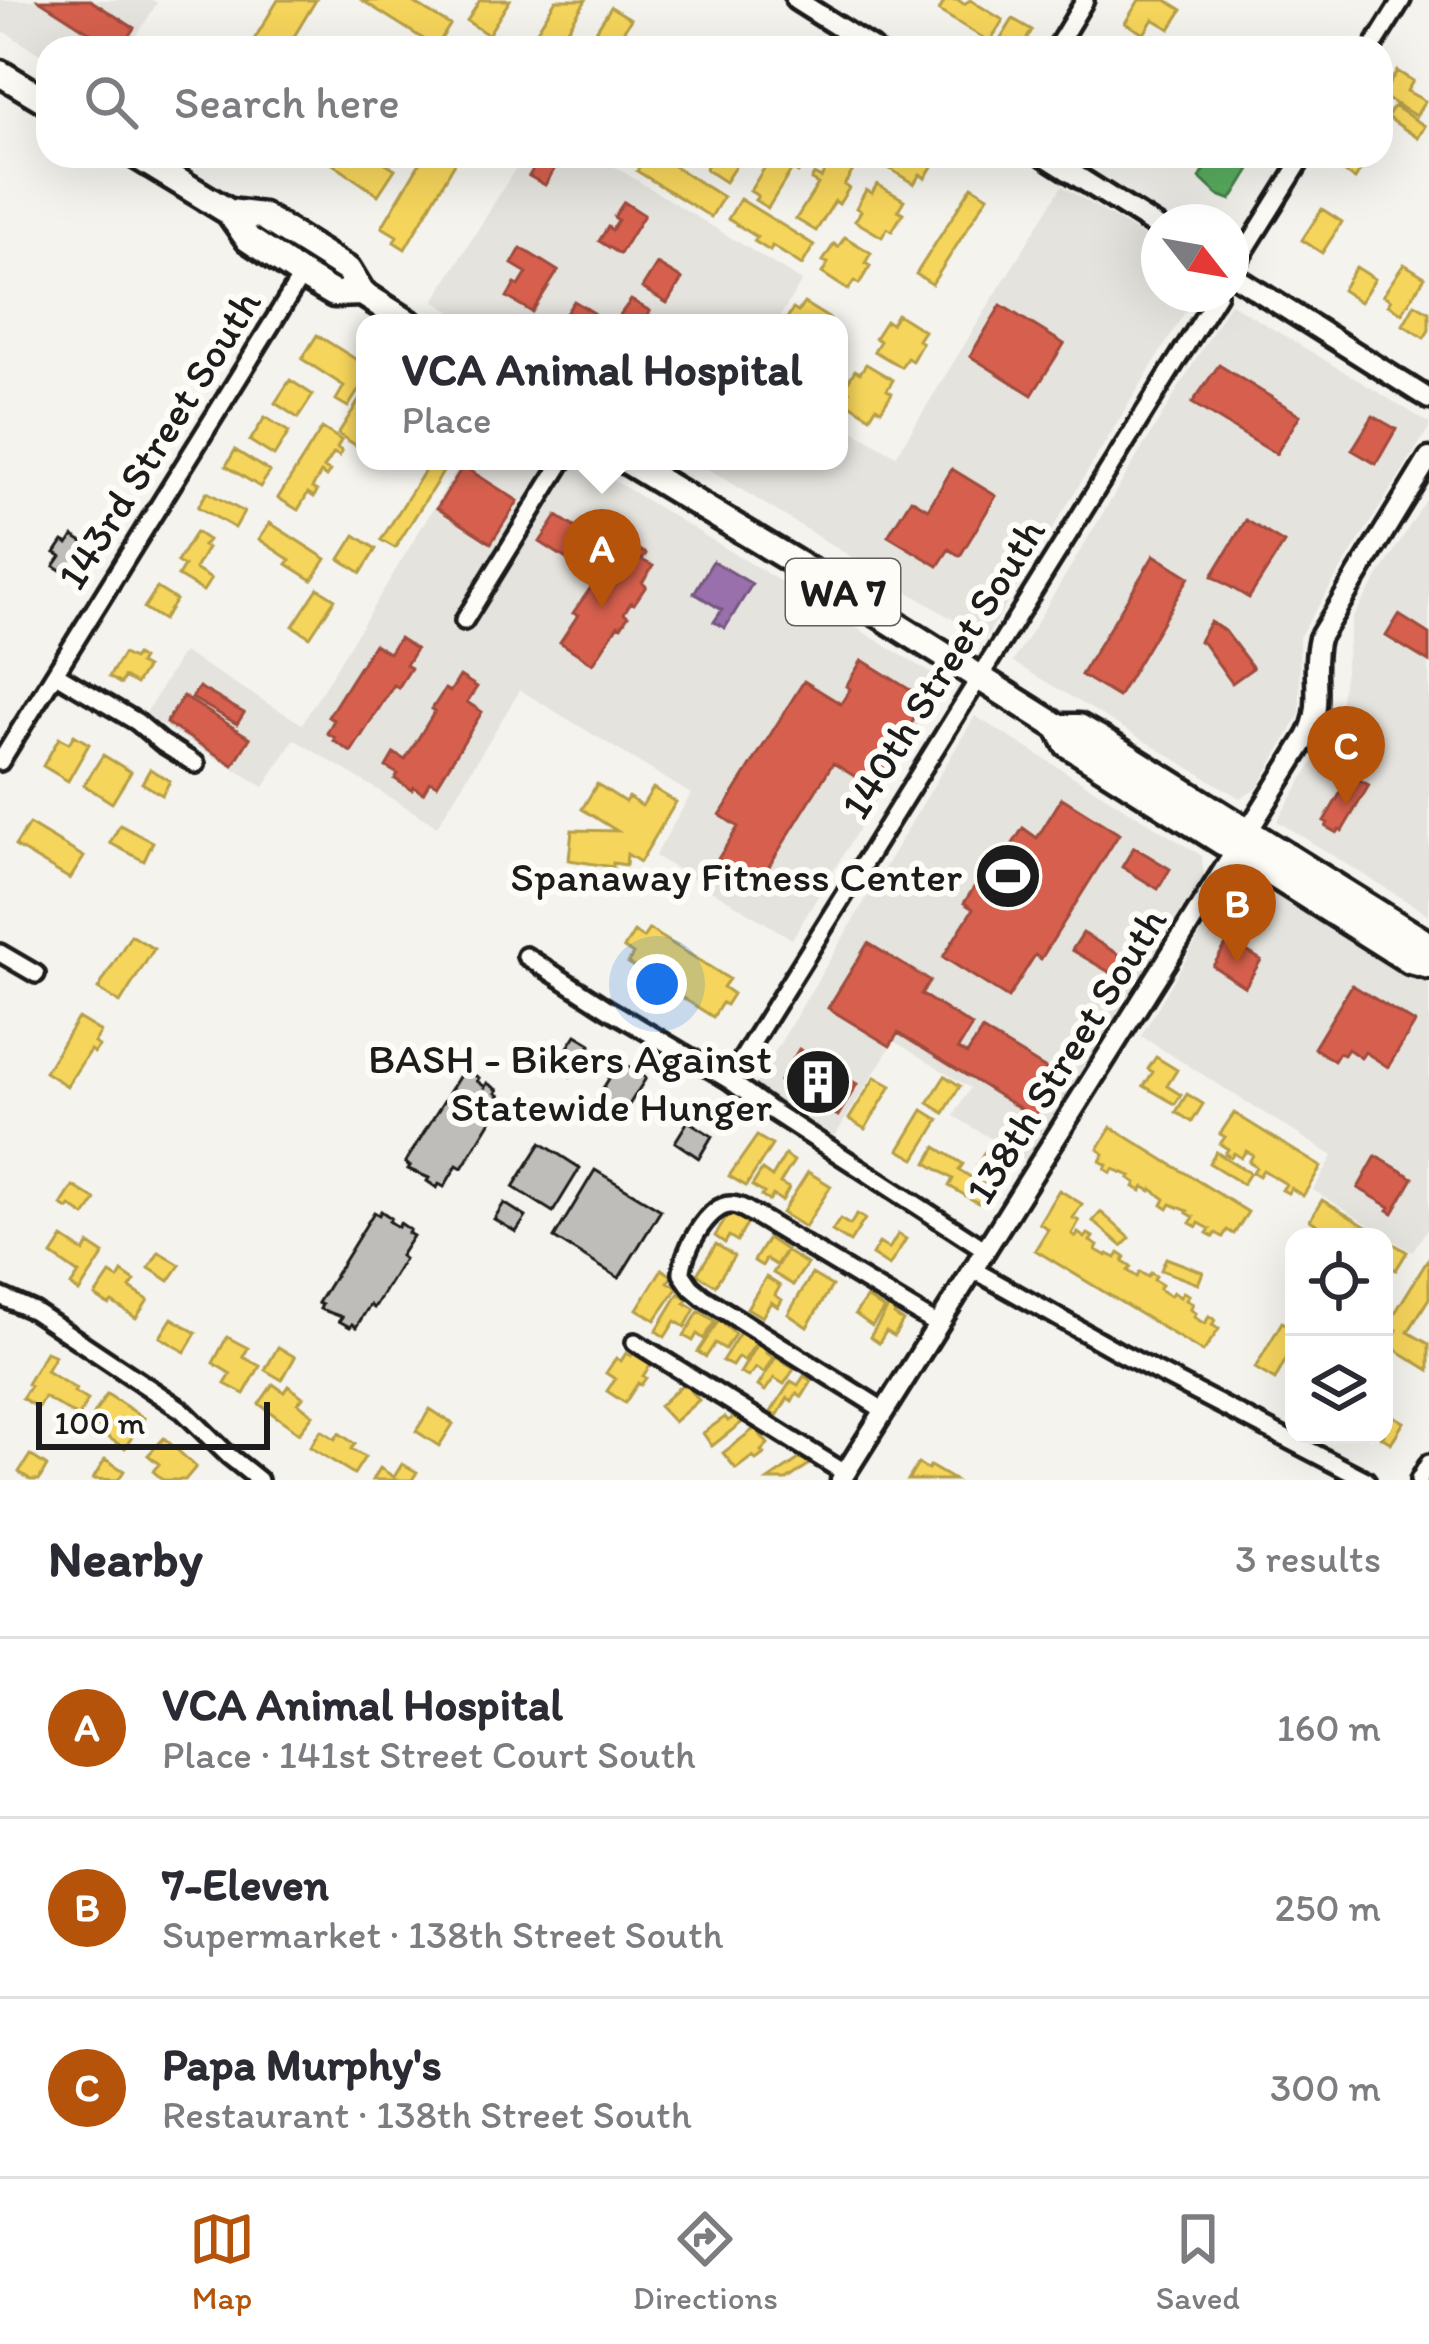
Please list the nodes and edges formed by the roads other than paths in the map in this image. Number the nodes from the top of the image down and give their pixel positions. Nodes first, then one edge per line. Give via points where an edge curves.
1 (796, 0) edge
2 (1085, 0) edge
3 (1402, 0) edge
4 (853, 36) edge
5 (1063, 36) edge
6 (1380, 36) edge
7 (0, 73) edge
8 (36, 95) edge
9 (157, 168) edge
10 (1064, 168) edge
11 (1297, 168) edge
12 (229, 212) junction
13 (1141, 217) edge
14 (1249, 244) edge
15 (302, 275) junction
16 (1249, 284) edge
17 (362, 293) junction
18 (1207, 312) edge
19 (396, 314) edge
20 (1429, 398) edge
21 (1429, 458) edge
22 (557, 470) edge
23 (642, 470) edge
24 (464, 621) dead end
25 (56, 674) junction
26 (979, 678) junction
27 (0, 762) edge
28 (196, 764) dead end
29 (1241, 841) junction
30 (1429, 950) edge
31 (0, 953) edge
32 (526, 956) dead end
33 (1429, 967) edge
34 (36, 974) dead end
35 (729, 1080) junction
36 (986, 1250) junction
37 (974, 1270) junction
38 (7, 1299) edge
39 (938, 1325) junction
40 (635, 1342) dead end
41 (885, 1411) junction
42 (843, 1477) edge
43 (259, 1480) edge
44 (1366, 1480) edge

1 - 4 street
2 - 5 street
3 - 6 street
7 - 8 main road
9 - 12 main road
10 - 13 street
11 - 14 street
12 - 15 main road via 248,239
12 - 17 main road via 262,216 348,270
15 - 17 main road via 334,294
15 - 25 street, 143rd Street South
16 - 20 street
17 - 19 main road
18 - 26 street, 140th Street South
21 - 29 street, 138th Street South via 1322,631 1316,720
22 - 24 street
23 - 26 main road, WA 7
25 - 27 street, 143rd Street South
25 - 28 street
26 - 29 main road, WA 7 via 1058,727 1067,743
26 - 35 street, 140th Street South
29 - 30 main road, WA 7
29 - 33 main road, WA 7
29 - 36 street, 138th Street South
31 - 34 street
32 - 35 street
35 - 36 street
36 - 37 street, 138th Street South
37 - 39 street, 138th Street South
37 - 44 street
38 - 43 street via 182,1410
39 - 41 street, 138th Street South
39 - 41 street via 746,1210 724,1206 707,1219 683,1259 691,1287
40 - 42 street
41 - 42 street, 138th Street South

